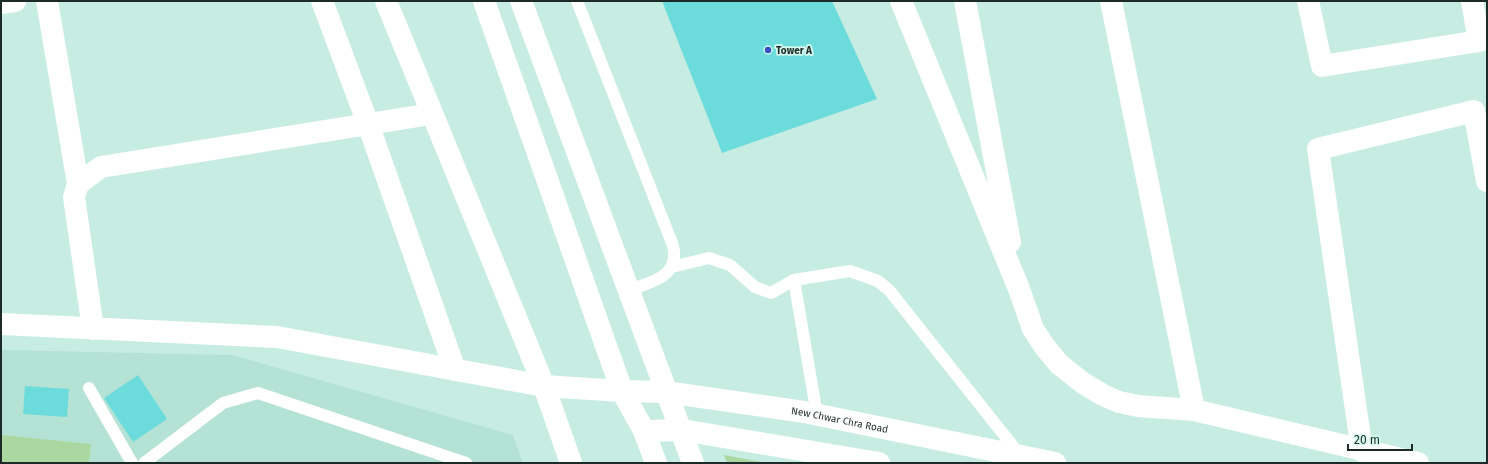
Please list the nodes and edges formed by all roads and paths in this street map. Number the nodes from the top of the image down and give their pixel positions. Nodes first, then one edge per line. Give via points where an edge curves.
1 (15, 1) edge
2 (46, 1) edge
3 (322, 1) edge
4 (386, 1) edge
5 (484, 1) edge
6 (521, 1) edge
7 (577, 1) edge
8 (901, 1) edge
9 (965, 1) edge
10 (1111, 1) edge
11 (1308, 1) edge
12 (1472, 1) edge
13 (1, 3) edge
14 (431, 114) junction
15 (368, 124) junction
16 (1487, 181) edge
17 (78, 184) junction
18 (672, 267) junction
19 (794, 280) junction
20 (1019, 289) junction
21 (629, 290) junction
22 (1, 324) edge
23 (92, 329) junction
24 (455, 370) junction
25 (544, 386) junction
26 (89, 388) dead end
27 (622, 391) junction
28 (666, 392) junction
29 (1194, 410) junction
30 (817, 415) junction
31 (682, 430) junction
32 (644, 431) junction
33 (1362, 451) junction
34 (1021, 456) junction
35 (132, 463) edge
36 (144, 463) edge
37 (466, 463) edge
38 (571, 463) edge
39 (656, 463) edge
40 (693, 463) edge
41 (879, 463) edge
42 (1055, 463) edge
43 (1418, 463) edge

1 - 13 street
2 - 17 street
3 - 15 street
4 - 14 street
5 - 27 street
6 - 21 street
7 - 18 lane via 672,243
8 - 20 street
9 - 20 street
10 - 29 street
11 - 12 street via 1322,66 1479,41
14 - 15 street
14 - 25 street
15 - 17 street via 101,167
15 - 24 street
16 - 33 street via 1474,111 1318,149
17 - 23 street via 74,197
18 - 19 lane via 709,258 730,265 755,287 771,293
18 - 21 lane via 657,280
19 - 30 lane
19 - 34 lane via 850,271 878,280 890,290
20 - 29 street via 1033,329 1045,347 1059,364 1083,384 1114,399 1138,406
21 - 28 street
22 - 23 street, New Chwar Chra Road
23 - 24 street, New Chwar Chra Road via 277,337
24 - 25 street, New Chwar Chra Road
25 - 27 street, New Chwar Chra Road
25 - 38 street
26 - 35 lane
27 - 28 street, New Chwar Chra Road
27 - 32 street
28 - 30 street, New Chwar Chra Road
28 - 31 street
29 - 33 street
30 - 34 street, New Chwar Chra Road
31 - 32 street
31 - 40 street
31 - 41 street
32 - 39 street
33 - 43 street
34 - 42 street, New Chwar Chra Road
36 - 37 lane via 223,403 258,394

